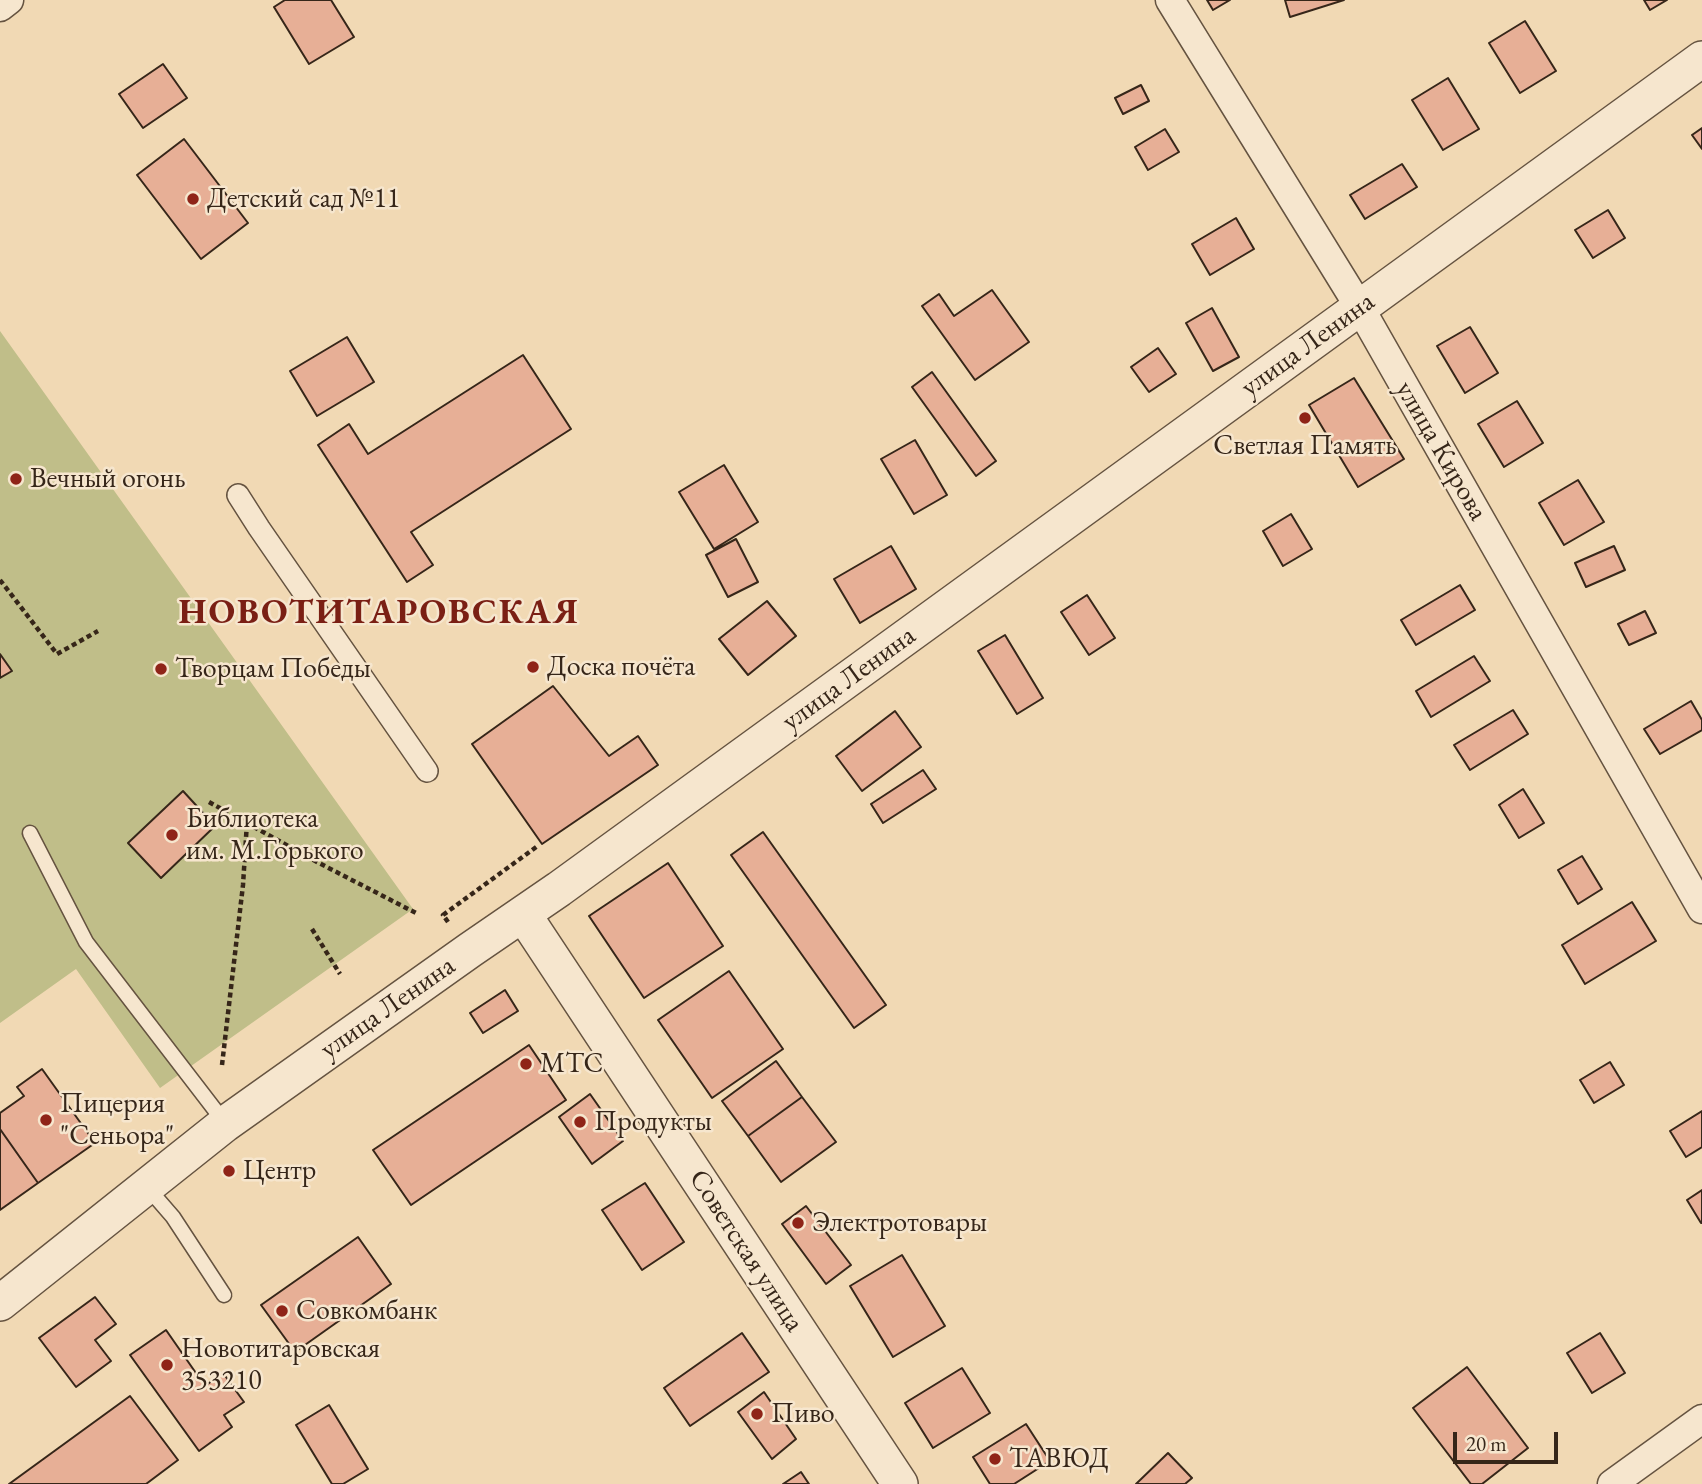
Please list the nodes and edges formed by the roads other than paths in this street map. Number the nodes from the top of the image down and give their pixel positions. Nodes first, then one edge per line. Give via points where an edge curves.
1 (9, 0) edge
2 (1170, 0) edge
3 (0, 7) edge
4 (1702, 59) edge
5 (1360, 308) junction
6 (238, 495) dead end
7 (427, 771) dead end
8 (30, 833) dead end
9 (1702, 909) edge
10 (523, 914) junction
11 (225, 1124) junction
12 (147, 1188) junction
13 (224, 1295) dead end
14 (0, 1303) edge
15 (1702, 1419) edge
16 (900, 1484) edge
17 (1612, 1484) edge

1 - 3 street
2 - 5 street, улица Кирова
4 - 5 street, улица Ленина
5 - 9 street, улица Кирова
5 - 10 street, улица Ленина
6 - 7 street
8 - 11 lane via 86,942
10 - 11 street, улица Ленина
10 - 16 street, Советская улица
11 - 12 street, улица Ленина
12 - 13 lane via 173,1217
12 - 14 street, улица Ленина
15 - 17 street

